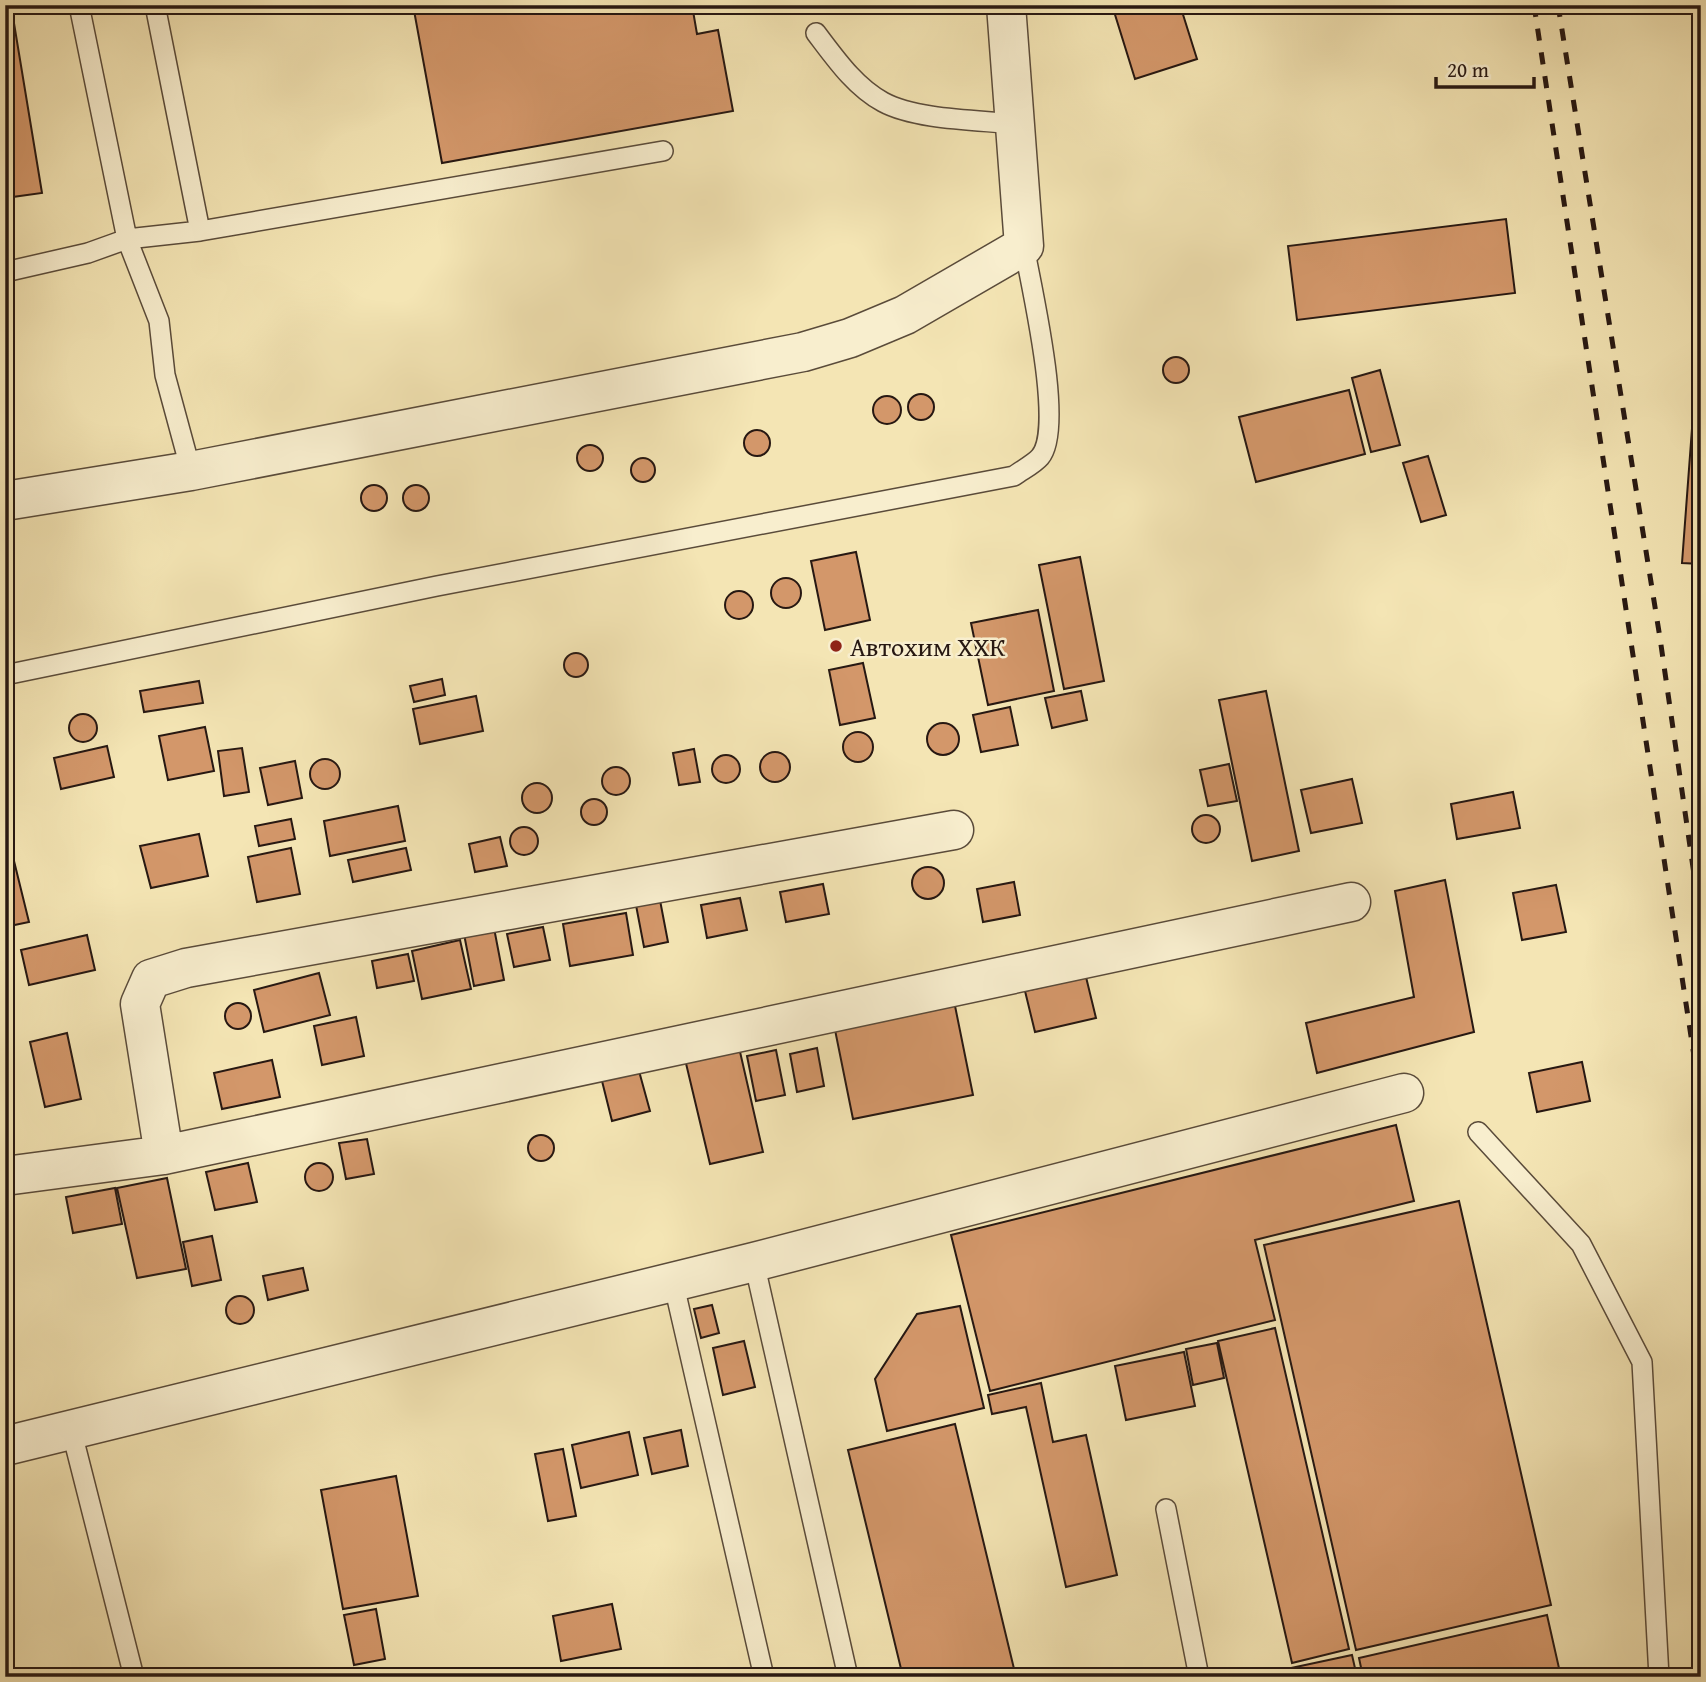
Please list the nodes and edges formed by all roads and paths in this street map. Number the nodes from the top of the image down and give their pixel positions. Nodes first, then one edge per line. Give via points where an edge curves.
1 (79, 5) edge
2 (155, 5) edge
3 (1006, 5) edge
4 (816, 33) dead end
5 (1016, 124) junction
6 (663, 151) dead end
7 (200, 231) junction
8 (127, 239) junction
9 (1024, 246) junction
10 (5, 272) edge
11 (191, 471) junction
12 (5, 500) edge
13 (5, 675) edge
14 (954, 830) dead end
15 (1351, 902) dead end
16 (1405, 1093) dead end
17 (1478, 1132) dead end
18 (164, 1155) junction
19 (5, 1176) edge
20 (754, 1262) junction
21 (673, 1281) junction
22 (71, 1429) junction
23 (5, 1446) edge
24 (1166, 1509) dead end
25 (134, 1677) edge
26 (764, 1677) edge
27 (848, 1677) edge
28 (1199, 1677) edge
29 (1659, 1677) edge

1 - 8 lane
2 - 7 lane
3 - 5 street
4 - 5 lane via 844,70 884,103 935,117
5 - 9 street
6 - 7 lane
7 - 8 lane
8 - 10 lane
8 - 11 lane via 159,321 165,374
9 - 11 street via 905,315 803,352
9 - 13 lane via 1051,429 1041,456 1014,475
11 - 12 street
14 - 18 street via 186,968 151,979 140,1004
15 - 18 street
16 - 20 street
17 - 29 lane via 1581,1244 1642,1362
18 - 19 street
20 - 21 street
20 - 27 lane
21 - 22 street
21 - 26 lane
22 - 23 street
22 - 25 lane
24 - 28 lane

